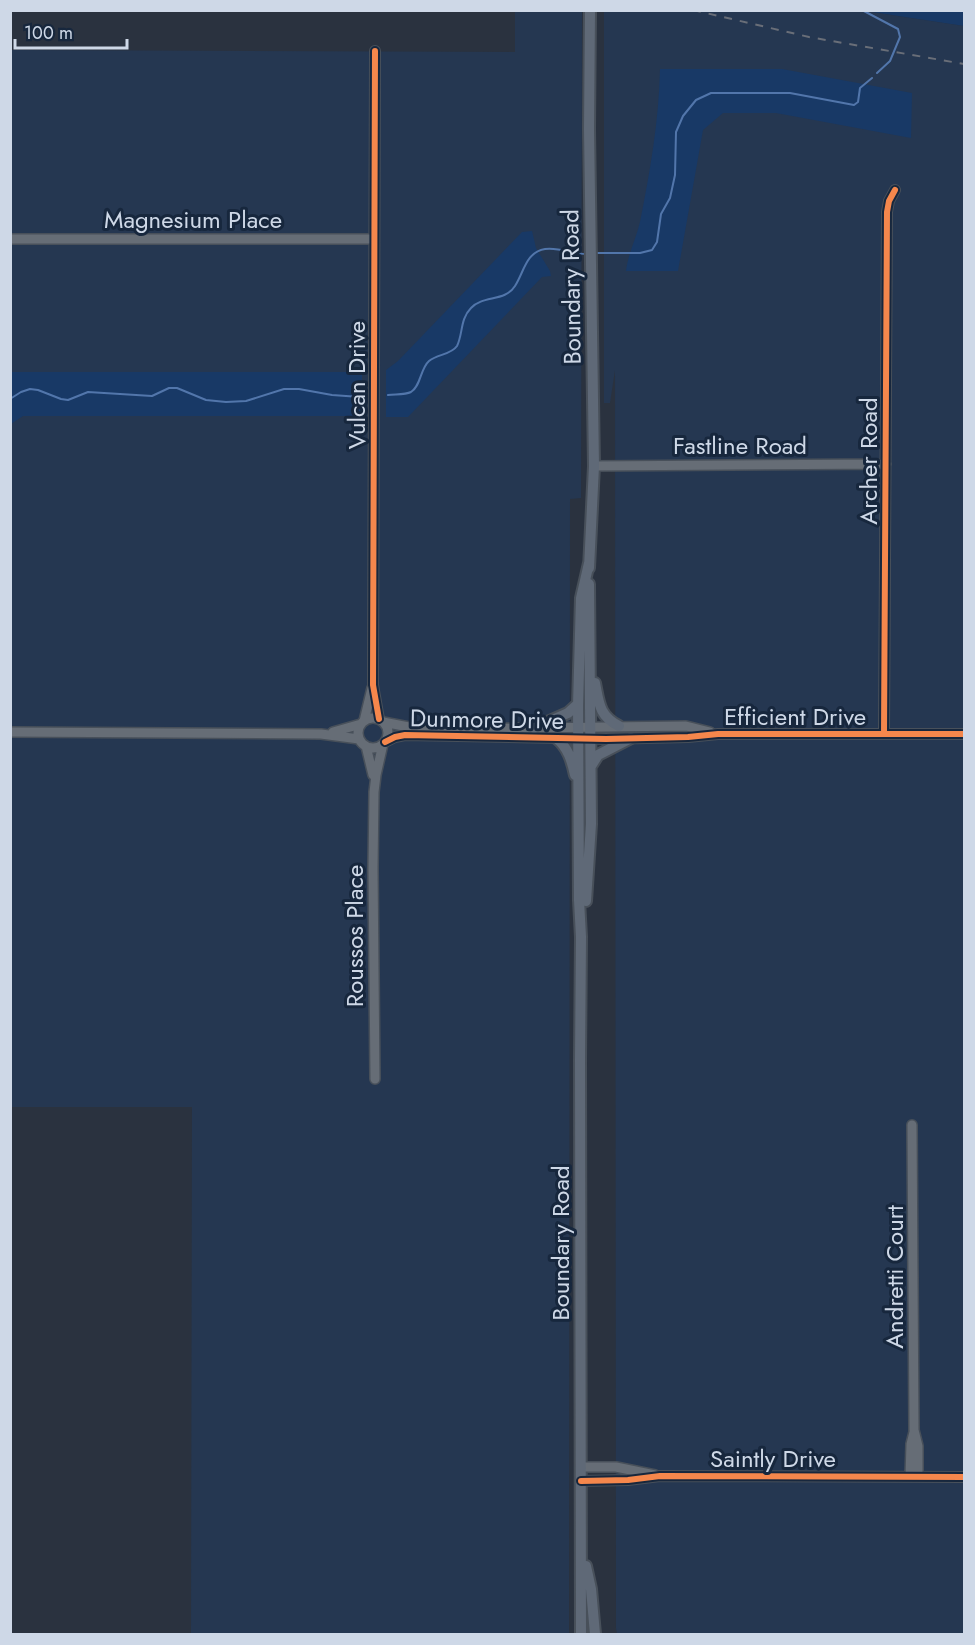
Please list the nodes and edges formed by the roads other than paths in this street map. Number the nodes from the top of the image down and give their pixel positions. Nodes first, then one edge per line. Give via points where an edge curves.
1 (590, 10) edge
2 (375, 51) dead end
3 (895, 190) dead end
4 (12, 239) edge
5 (374, 239) junction
6 (886, 464) junction
7 (594, 465) junction
8 (589, 563) junction
9 (590, 659) junction
10 (373, 685) junction
11 (578, 704) junction
12 (381, 721) junction
13 (363, 722) junction
14 (584, 726) junction
15 (619, 726) junction
16 (534, 728) junction
17 (10, 732) edge
18 (321, 734) junction
19 (717, 734) junction
20 (884, 734) junction
21 (964, 734) edge
22 (556, 738) junction
23 (585, 738) junction
24 (631, 738) junction
25 (359, 739) junction
26 (384, 743) junction
27 (366, 746) junction
28 (590, 766) junction
29 (374, 792) junction
30 (580, 796) junction
31 (582, 937) junction
32 (375, 1080) dead end
33 (912, 1125) dead end
34 (581, 1467) junction
35 (660, 1476) junction
36 (914, 1477) junction
37 (964, 1477) edge
38 (581, 1481) junction
39 (582, 1548) junction
40 (594, 1629) edge
41 (583, 1635) edge

1 - 7 main road, Boundary Road
2 - 5 street, Vulcan Drive
3 - 6 street, Archer Road via 887,212
4 - 5 street, Magnesium Place
5 - 10 street, Vulcan Drive
6 - 7 street, Fastline Road
6 - 20 street, Archer Road
7 - 8 main road, Boundary Road
8 - 9 main road, Boundary Road
8 - 11 main road, Boundary Road via 581,598
9 - 14 main road, Boundary Road
9 - 15 main road via 602,712
10 - 12 street, Vulcan Drive
10 - 13 street, Vulcan Drive
11 - 14 main road, Boundary Road
11 - 16 main road via 568,714
12 - 13 street via 369,718
12 - 16 street, Dunmore Drive via 414,728
12 - 26 street via 388,734
13 - 18 street
13 - 25 street via 358,729
14 - 15 street, Efficient Drive
14 - 16 street, Dunmore Drive
14 - 23 main road, Boundary Road
15 - 19 street, Efficient Drive via 687,726
17 - 18 street
18 - 25 street
19 - 20 street, Efficient Drive
19 - 24 street, Efficient Drive
20 - 21 street, Efficient Drive
22 - 23 street, Dunmore Drive
22 - 26 street, Dunmore Drive via 405,735
22 - 30 main road via 571,758
23 - 24 street, Efficient Drive
23 - 28 main road, Boundary Road
23 - 30 main road, Boundary Road
24 - 28 main road via 598,754
25 - 27 street
26 - 27 street via 375,748
26 - 29 street, Roussos Place
27 - 29 street, Roussos Place
28 - 31 main road, Boundary Road via 591,824
29 - 32 street, Roussos Place
30 - 31 main road, Boundary Road
31 - 34 main road, Boundary Road
33 - 36 street, Andretti Court
34 - 35 street, Saintly Drive via 616,1467
34 - 38 main road, Boundary Road
35 - 36 street, Saintly Drive
35 - 38 street, Saintly Drive
36 - 37 street, Saintly Drive
38 - 39 main road, Boundary Road
39 - 40 main road, Boundary Road
39 - 41 main road, Boundary Road
40 - 41 main road via 588,1624

